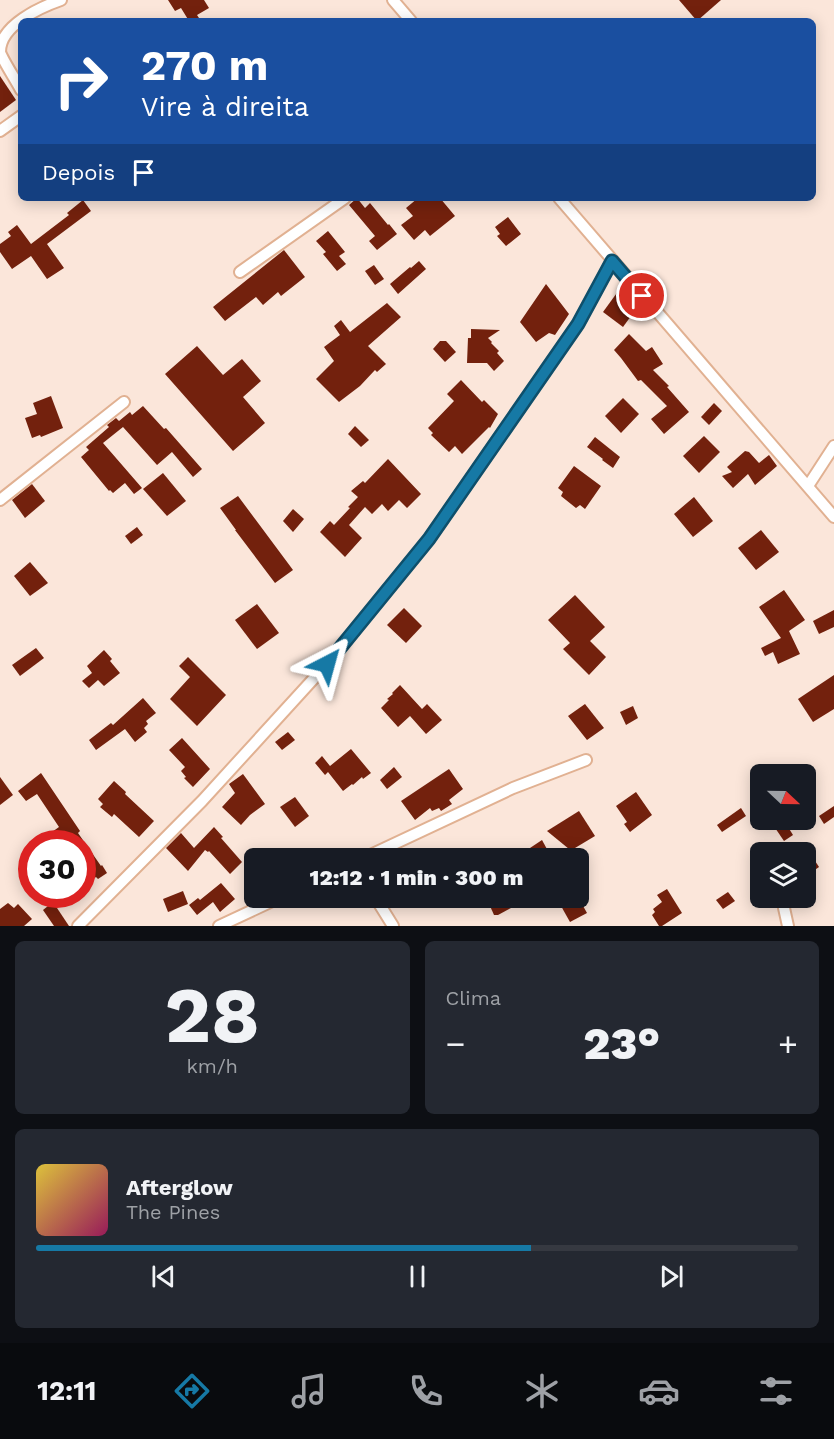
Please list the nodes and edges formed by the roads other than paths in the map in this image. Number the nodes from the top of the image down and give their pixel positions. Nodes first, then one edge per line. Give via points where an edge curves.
1 (61, 0) edge
2 (393, 0) edge
3 (24, 18) edge
4 (408, 18) edge
5 (18, 22) edge
6 (18, 85) edge
7 (18, 118) edge
8 (0, 131) edge
9 (341, 201) edge
10 (562, 201) edge
11 (612, 261) junction
12 (240, 272) dead end
13 (124, 402) dead end
14 (834, 446) edge
15 (808, 486) junction
16 (0, 500) edge
17 (834, 517) edge
18 (586, 760) dead end
19 (385, 848) edge
20 (257, 908) edge
21 (382, 908) edge
22 (784, 908) dead end
23 (78, 926) edge
24 (219, 926) edge
25 (393, 926) edge
26 (788, 926) edge

1 - 3 street
2 - 4 street
5 - 6 street via 7,29 0,52
7 - 8 street
9 - 12 street
10 - 11 street
11 - 15 street
11 - 23 street via 578,324 429,539 327,664 202,801
13 - 16 street
14 - 15 street
15 - 17 street
18 - 19 street via 513,788
20 - 24 street
21 - 25 street
22 - 26 street

